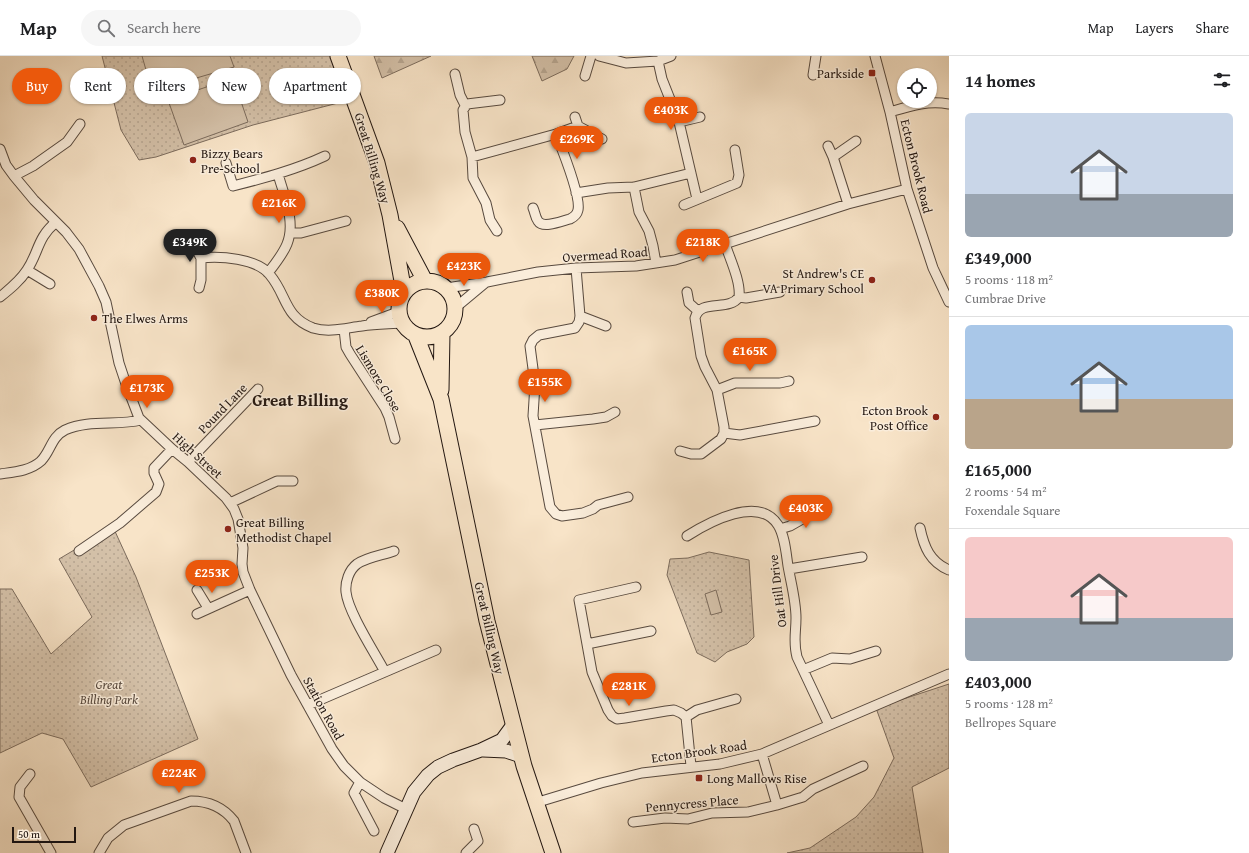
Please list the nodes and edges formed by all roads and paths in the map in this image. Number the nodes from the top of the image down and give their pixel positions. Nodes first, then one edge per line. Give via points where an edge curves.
1 (591, 56) edge
2 (598, 56) edge
3 (671, 56) edge
4 (816, 56) edge
5 (875, 56) edge
6 (339, 59) edge
7 (658, 61) junction
8 (455, 74) dead end
9 (813, 75) dead end
10 (585, 76) dead end
11 (500, 100) dead end
12 (949, 104) edge
13 (465, 105) junction
14 (890, 112) junction
15 (700, 117) dead end
16 (679, 122) junction
17 (80, 124) dead end
18 (556, 134) junction
19 (602, 139) dead end
20 (856, 141) dead end
21 (828, 146) dead end
22 (735, 150) dead end
23 (1, 153) edge
24 (325, 156) dead end
25 (472, 157) junction
26 (833, 157) junction
27 (226, 163) dead end
28 (691, 173) junction
29 (278, 174) junction
30 (14, 176) junction
31 (634, 187) junction
32 (907, 189) junction
33 (576, 193) junction
34 (697, 199) junction
35 (848, 204) junction
36 (684, 205) dead end
37 (533, 208) dead end
38 (390, 215) junction
39 (346, 221) dead end
40 (56, 222) junction
41 (497, 231) dead end
42 (290, 233) junction
43 (190, 238) dead end
44 (725, 244) junction
45 (201, 258) junction
46 (656, 263) junction
47 (576, 268) junction
48 (27, 270) junction
49 (268, 272) junction
50 (425, 281) junction
51 (486, 282) junction
52 (50, 284) dead end
53 (198, 288) dead end
54 (446, 288) junction
55 (404, 292) junction
56 (687, 292) dead end
57 (780, 292) dead end
58 (0, 297) edge
59 (739, 297) junction
60 (949, 302) edge
61 (455, 308) junction
62 (698, 311) junction
63 (580, 316) junction
64 (400, 318) junction
65 (606, 326) dead end
66 (344, 329) junction
67 (442, 334) junction
68 (416, 336) junction
69 (789, 382) dead end
70 (258, 389) dead end
71 (717, 390) junction
72 (441, 399) junction
73 (615, 412) dead end
74 (141, 420) junction
75 (815, 421) dead end
76 (535, 425) junction
77 (724, 433) junction
78 (395, 439) dead end
79 (172, 449) junction
80 (680, 451) dead end
81 (188, 462) junction
82 (0, 474) edge
83 (294, 481) dead end
84 (628, 497) dead end
85 (230, 503) junction
86 (826, 511) dead end
87 (920, 528) dead end
88 (780, 529) junction
89 (687, 536) dead end
90 (79, 551) dead end
91 (394, 551) dead end
92 (862, 557) dead end
93 (789, 569) junction
94 (949, 570) edge
95 (636, 587) dead end
96 (197, 590) dead end
97 (250, 590) junction
98 (208, 608) junction
99 (197, 614) dead end
100 (651, 631) dead end
101 (274, 641) joint
102 (588, 644) junction
103 (436, 650) dead end
104 (876, 651) dead end
105 (803, 670) junction
106 (385, 672) junction
107 (949, 674) edge
108 (736, 699) dead end
109 (308, 705) junction
110 (686, 717) junction
111 (513, 725) junction
112 (829, 725) junction
113 (481, 750) junction
114 (762, 754) junction
115 (521, 756) junction
116 (691, 766) junction
117 (862, 766) dead end
118 (30, 774) dead end
119 (360, 782) junction
120 (535, 803) junction
121 (777, 805) junction
122 (406, 809) junction
123 (633, 822) dead end
124 (474, 829) dead end
125 (374, 831) dead end
126 (51, 853) edge
127 (99, 853) edge
128 (246, 853) edge
129 (387, 853) edge
130 (466, 853) edge
131 (553, 853) edge

1 - 10 street
2 - 7 street via 626,63
3 - 7 street
4 - 9 street
5 - 14 street, Ecton Brook Road
6 - 38 main road, Great Billing Way via 377,163
7 - 16 street via 662,79
8 - 13 street
11 - 13 street
12 - 14 street via 922,103
13 - 25 street via 465,132
14 - 32 street, Ecton Brook Road
15 - 16 street
16 - 28 street
17 - 30 street via 67,142
18 - 19 street via 577,122
18 - 25 street
18 - 33 street
20 - 26 street
21 - 26 street
22 - 34 street via 739,175 736,183
23 - 30 street, High Street
24 - 29 street
25 - 41 street via 473,178
26 - 35 street
27 - 29 street via 233,186
28 - 31 street
28 - 34 street
29 - 42 street via 290,216
30 - 40 street, High Street
31 - 33 street
31 - 46 street via 639,212 649,231
32 - 35 street, Overmead Road
32 - 60 street, Ecton Brook Road via 933,268
33 - 37 street via 578,210 570,219 540,224
34 - 36 street
35 - 44 street, Overmead Road
38 - 50 main road, Great Billing Way
38 - 55 main road, Great Billing Way
39 - 42 street
40 - 48 street via 43,236
40 - 74 street, High Street via 79,249 106,302 121,370
42 - 49 street via 280,257
43 - 45 street
44 - 46 street, Overmead Road via 689,256
44 - 59 street via 736,276
45 - 49 street via 240,260
45 - 53 street via 201,280
46 - 47 street, Overmead Road
47 - 51 street, Overmead Road
47 - 63 street
48 - 52 street
48 - 58 street via 19,281
49 - 66 street via 288,308 302,322 322,330
50 - 54 main road
50 - 55 main road via 414,284
51 - 54 street, Overmead Road
51 - 61 street, Overmead Road
54 - 61 main road
55 - 64 main road via 400,298
56 - 62 street via 689,303
57 - 59 street
59 - 62 street via 733,302
61 - 67 main road via 452,322
62 - 71 street via 695,322 701,356
63 - 65 street
63 - 76 street via 575,328 539,335 531,343
64 - 66 street
64 - 68 main road via 408,331
66 - 78 street, Lismore Close via 346,346 385,408
67 - 68 main road via 425,338
67 - 72 main road, Great Billing Way
68 - 72 main road, Great Billing Way
69 - 71 street via 735,383
70 - 81 street, Pound Lane
71 - 77 street
72 - 111 main road, Great Billing Way via 487,621
73 - 76 street via 606,417
74 - 79 street, High Street
74 - 82 street via 130,423 84,425 64,431 54,438 42,460 32,467
75 - 77 street via 740,434
76 - 84 street via 550,507 556,514 562,516 582,513 598,505
77 - 80 street via 721,439 701,454
79 - 81 street, High Street
79 - 90 street via 154,468 159,484 156,492 120,523
81 - 85 street, High Street
83 - 85 street via 277,481
85 - 97 street, High Street via 238,519 243,548 243,572
86 - 88 street via 811,514
87 - 94 street via 929,554 934,561
88 - 89 street via 773,519 762,513 738,513 714,521
88 - 93 street, Oat Hill Drive
91 - 106 street via 357,564 349,575 346,586 347,597 357,620
92 - 93 street
93 - 105 street, Oat Hill Drive via 796,617 794,646
95 - 102 street via 579,600
96 - 98 street
97 - 98 street
97 - 101 street, High Street
98 - 99 street
100 - 102 street
101 - 109 street, Station Road
102 - 110 street via 592,672 612,716 617,719 674,710
103 - 106 street
104 - 105 street via 850,659 832,658
105 - 112 street, Oat Hill Drive
106 - 109 street
107 - 112 street, Ecton Brook Road
108 - 110 street via 697,710
109 - 119 street, Station Road via 332,749
110 - 116 street
111 - 113 street via 502,740
111 - 115 main road, Great Billing Way
112 - 114 street, Ecton Brook Road
113 - 115 street via 506,751
113 - 122 street via 438,767 414,792
114 - 116 street, Ecton Brook Road via 720,764
114 - 121 street
115 - 120 main road, Great Billing Way
116 - 120 street, Ecton Brook Road via 628,776
117 - 121 street, Pennycress Place via 813,789 803,797
118 - 126 street via 21,783 19,797
119 - 122 street, Station Road
119 - 125 street via 354,793
120 - 131 main road, Great Billing Way
121 - 123 street, Pennycress Place via 748,812 712,813 688,819 665,818
122 - 129 street
124 - 130 street via 482,842
127 - 128 street via 108,838 124,824 191,801 198,801 217,806 234,821

